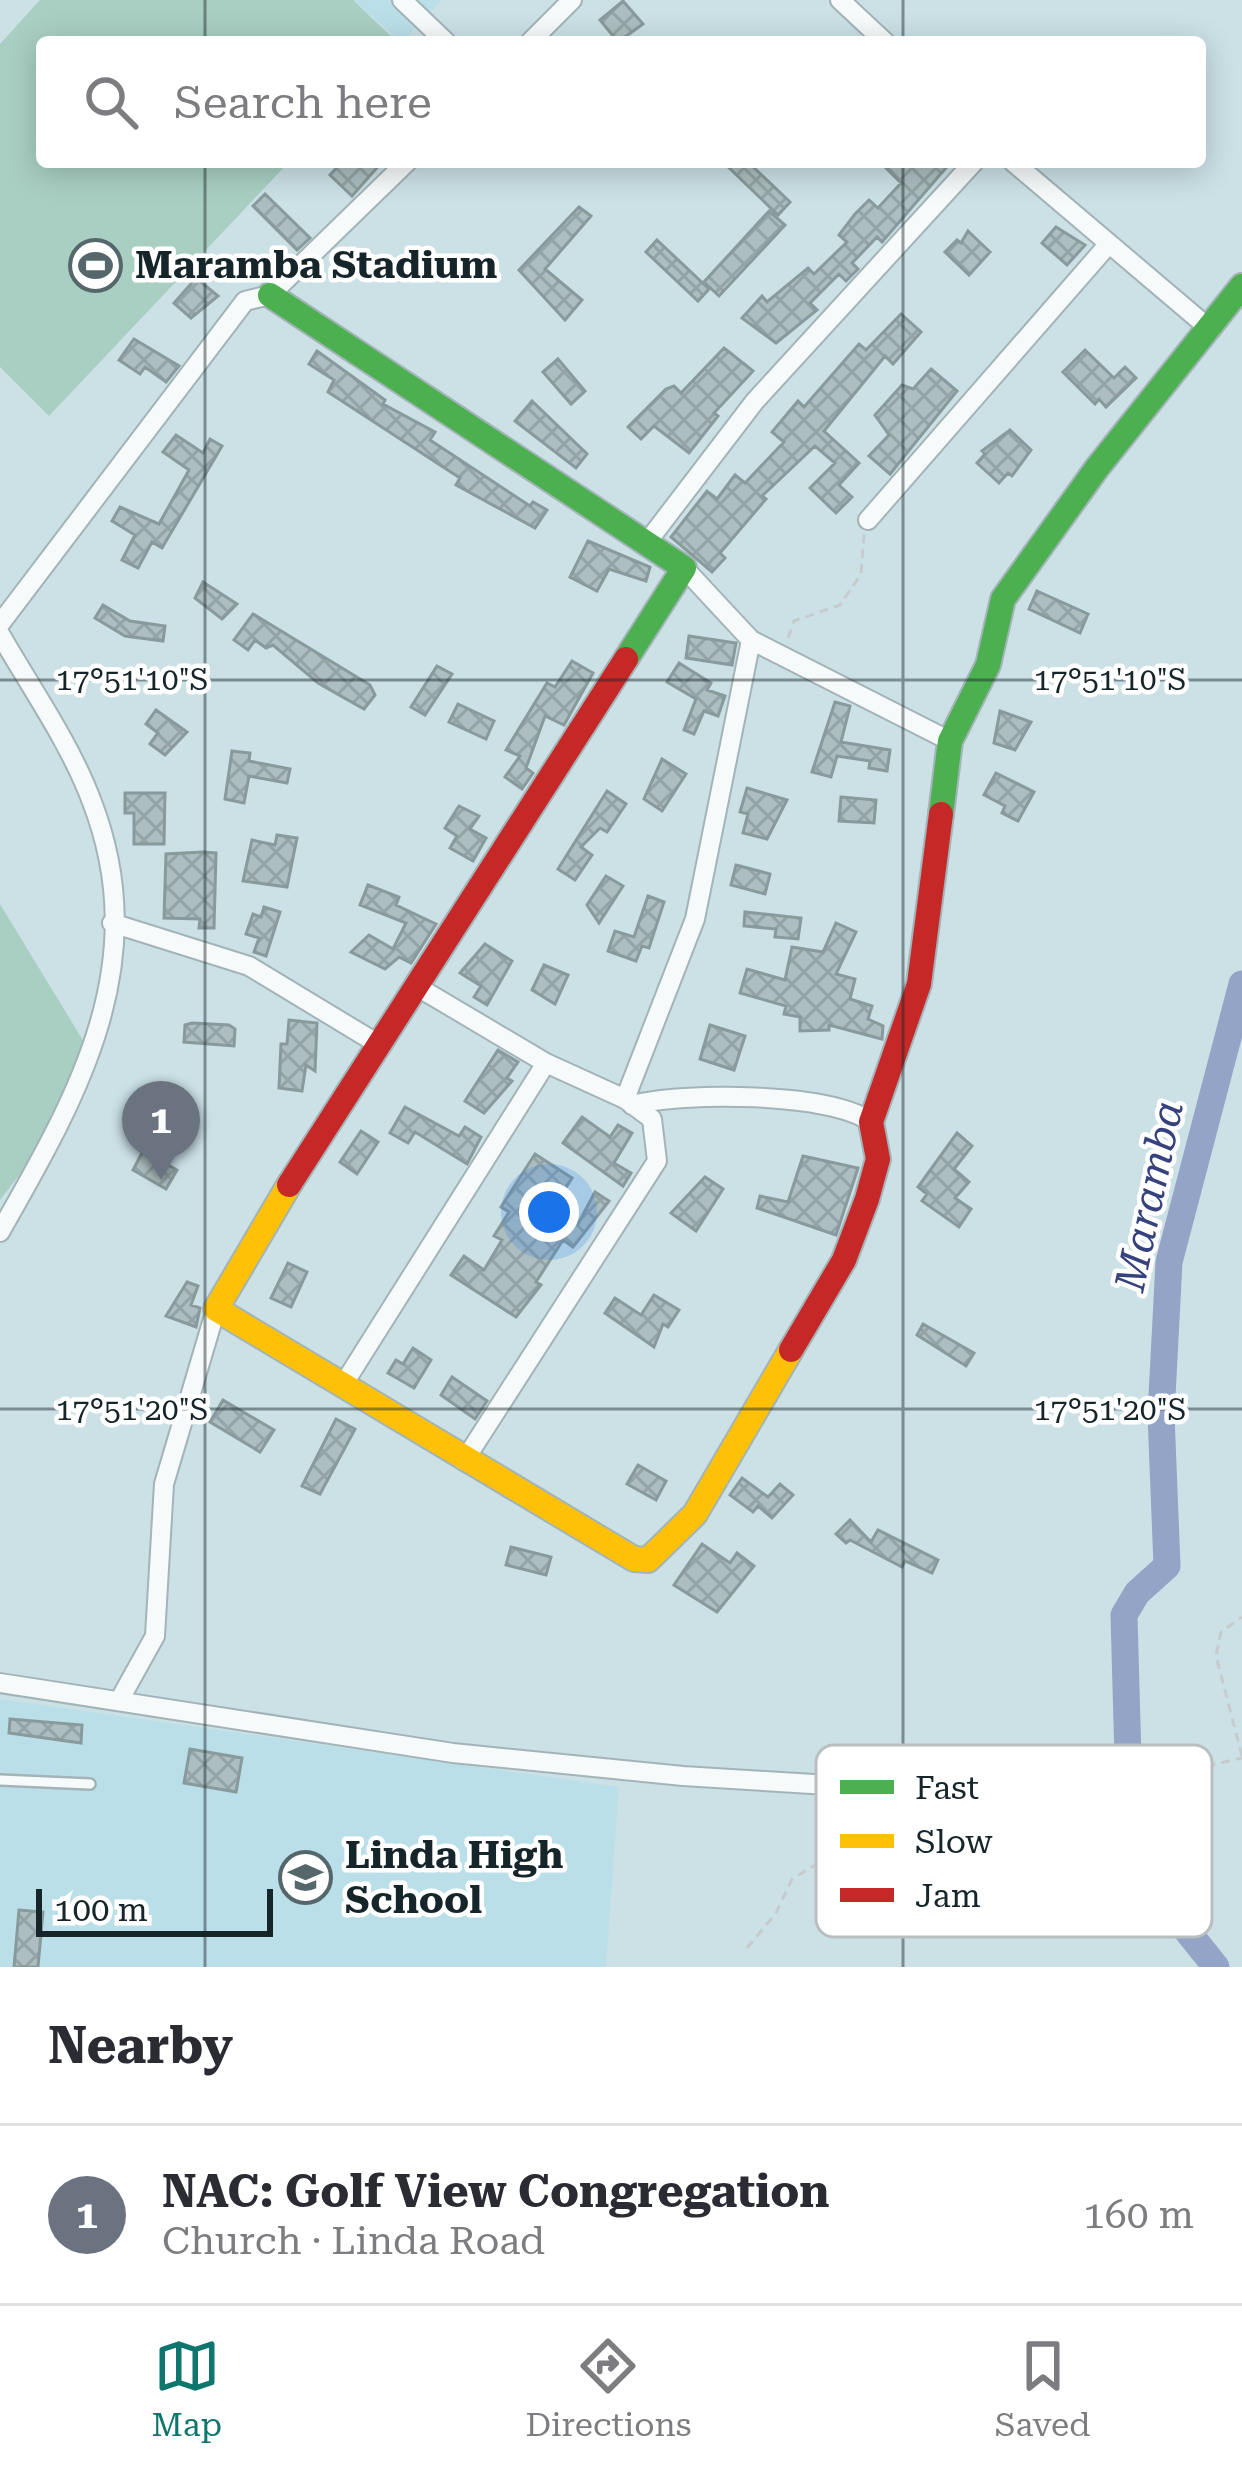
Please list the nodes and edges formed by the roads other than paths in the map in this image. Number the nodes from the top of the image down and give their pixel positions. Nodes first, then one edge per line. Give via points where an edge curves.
1 (402, 0) edge
2 (572, 0) edge
3 (840, 0) edge
4 (440, 36) edge
5 (536, 36) edge
6 (879, 36) edge
7 (401, 168) edge
8 (969, 168) edge
9 (1020, 168) edge
10 (1108, 246) junction
11 (1242, 286) edge
12 (270, 295) junction
13 (1211, 331) junction
14 (868, 520) road end
15 (648, 541) junction
16 (684, 568) junction
17 (0, 624) edge
18 (0, 634) edge
19 (752, 640) junction
20 (950, 741) junction
21 (112, 923) junction
22 (416, 986) junction
23 (378, 1044) junction
24 (546, 1063) junction
25 (629, 1102) junction
26 (872, 1122) junction
27 (0, 1232) edge
28 (216, 1309) junction
29 (343, 1385) junction
30 (464, 1461) junction
31 (0, 1683) edge
32 (121, 1699) junction
33 (0, 1780) edge
34 (816, 1783) edge
35 (89, 1784) dead end

1 - 4 street
2 - 5 street
3 - 6 street
7 - 12 street
8 - 15 street via 755,401
9 - 10 street
10 - 13 street
10 - 14 street
11 - 13 street
12 - 15 street
12 - 17 street via 245,301 226,322
13 - 20 street via 1022,568 1003,599 975,699
15 - 16 street
16 - 19 street
16 - 22 street
18 - 21 street via 92,800
19 - 20 street
19 - 25 street via 695,920
20 - 26 street via 919,984
21 - 23 street via 249,966
21 - 27 street via 101,1031
22 - 23 street
22 - 24 street
23 - 28 street
24 - 25 street
24 - 29 street
25 - 26 street via 694,1097 809,1105
25 - 30 street via 652,1119 657,1161
26 - 30 street via 878,1159 844,1260 695,1514 657,1555 634,1559
28 - 29 street
28 - 32 street via 164,1484 155,1636
29 - 30 street
31 - 32 street
32 - 34 street via 453,1753
33 - 35 lane

